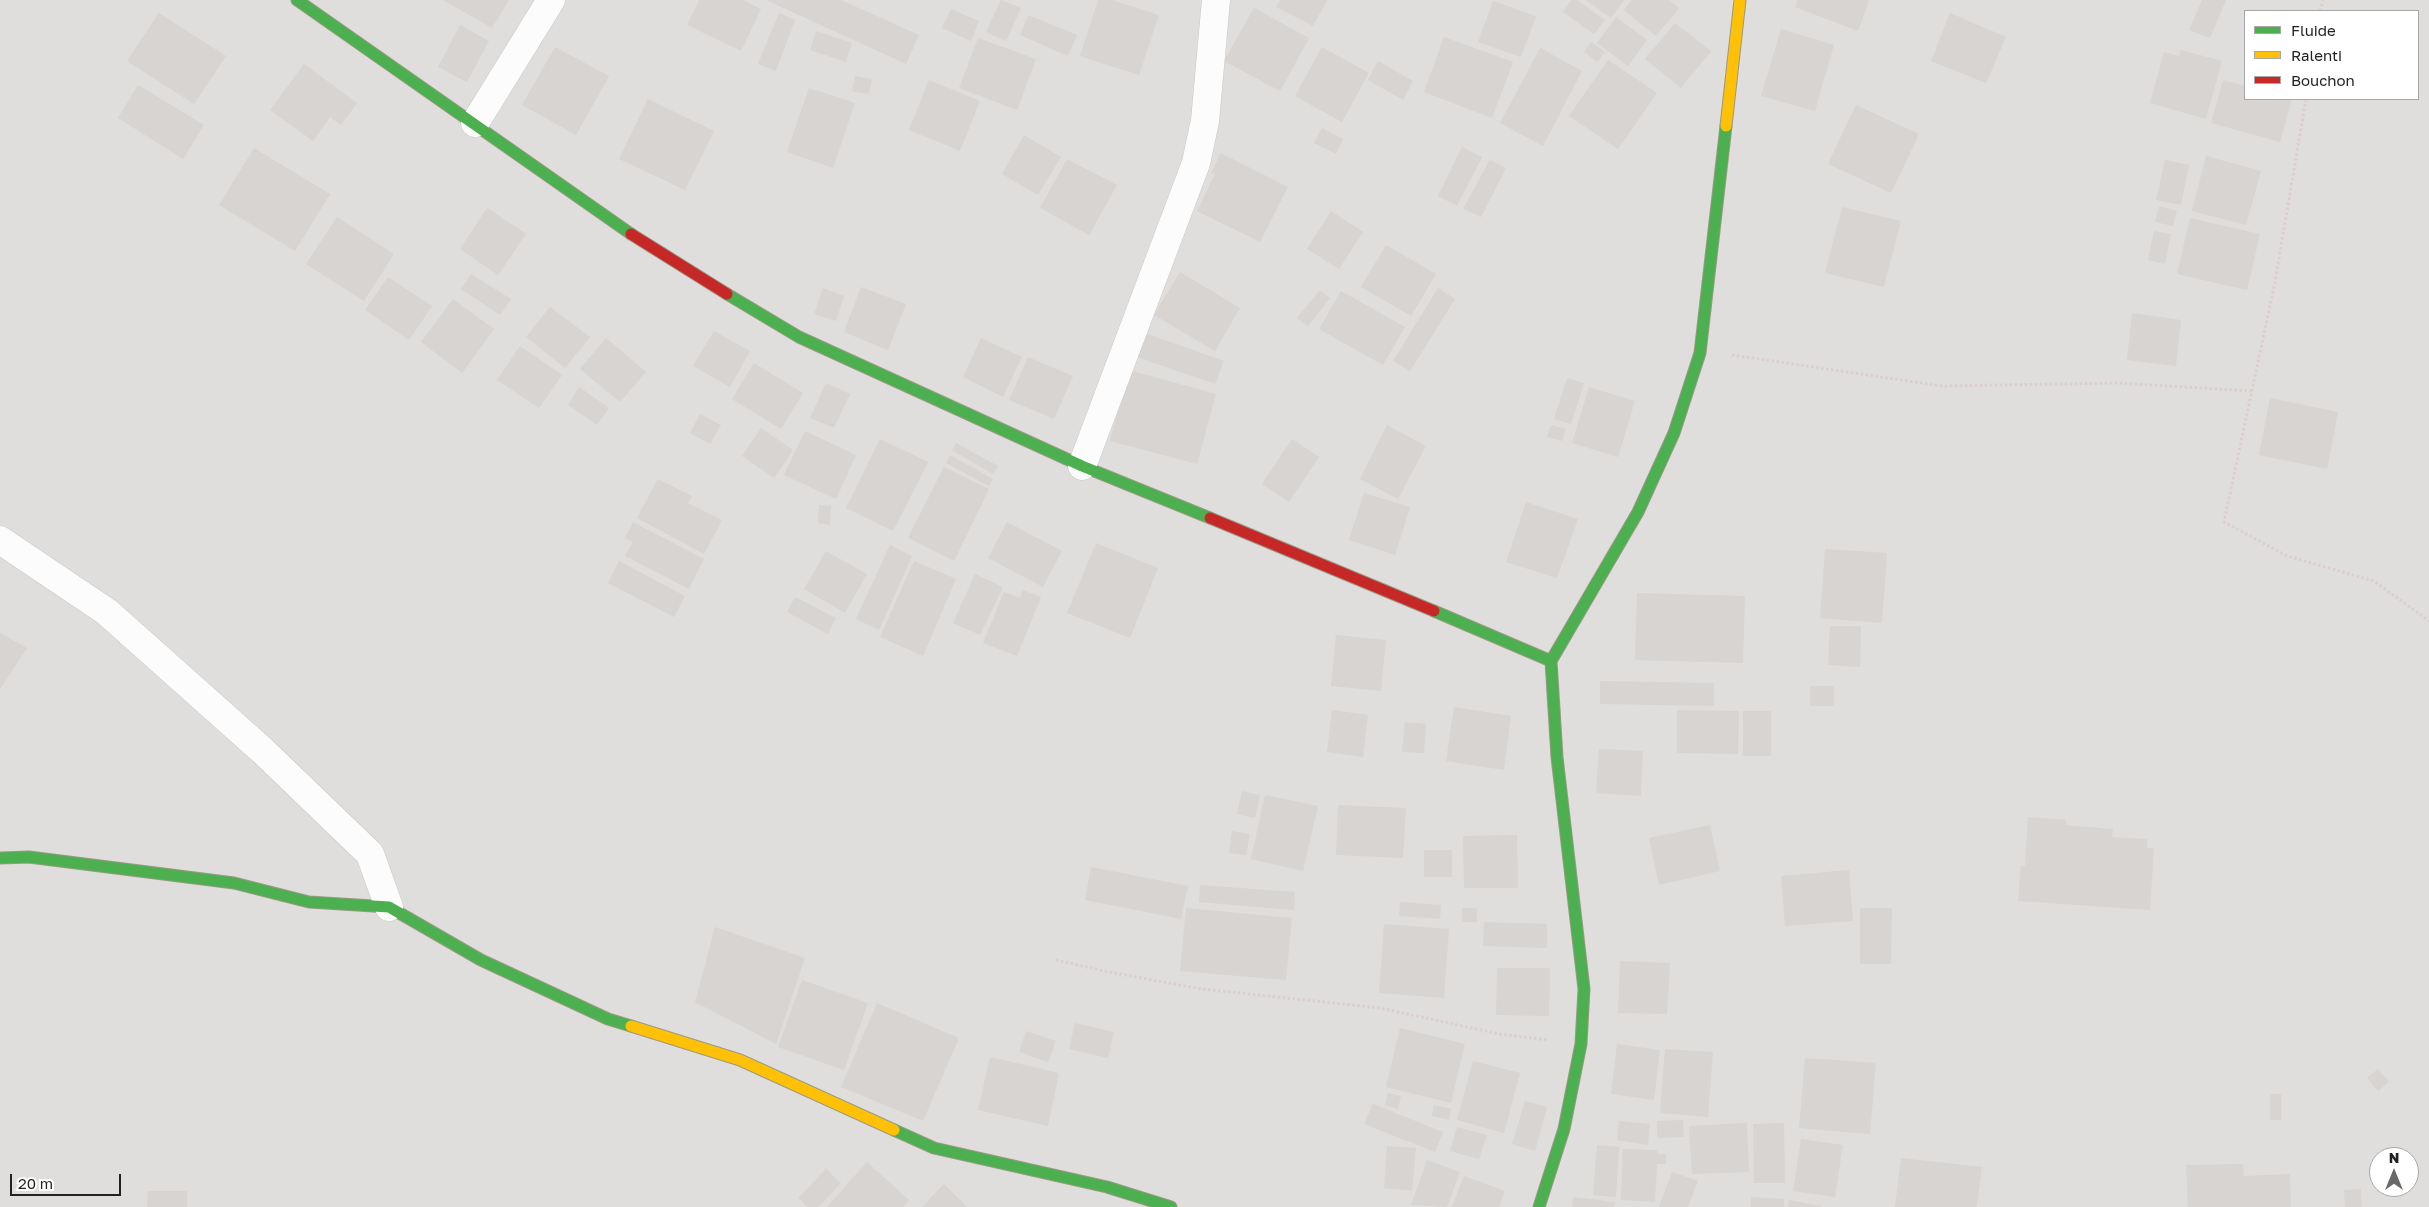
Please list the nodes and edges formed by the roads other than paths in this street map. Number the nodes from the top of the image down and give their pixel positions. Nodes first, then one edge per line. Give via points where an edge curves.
1 (297, 0) edge
2 (551, 0) edge
3 (1216, 0) edge
4 (1740, 0) edge
5 (475, 123) junction
6 (1082, 466) junction
7 (0, 540) edge
8 (1551, 661) junction
9 (0, 858) edge
10 (389, 907) junction
11 (1171, 1207) edge
12 (1539, 1207) edge

1 - 5 street
2 - 5 street
3 - 6 street via 1205,121 1196,163
4 - 8 street via 1700,353 1674,433 1638,512
5 - 6 street via 608,219 800,337
6 - 8 street via 1291,550
7 - 10 street via 107,612 263,751 370,854
8 - 12 street via 1557,757 1584,989 1581,1044 1564,1129
9 - 10 street via 29,857 234,883 309,902
10 - 11 street via 481,960 608,1019 740,1060 934,1148 1107,1187

